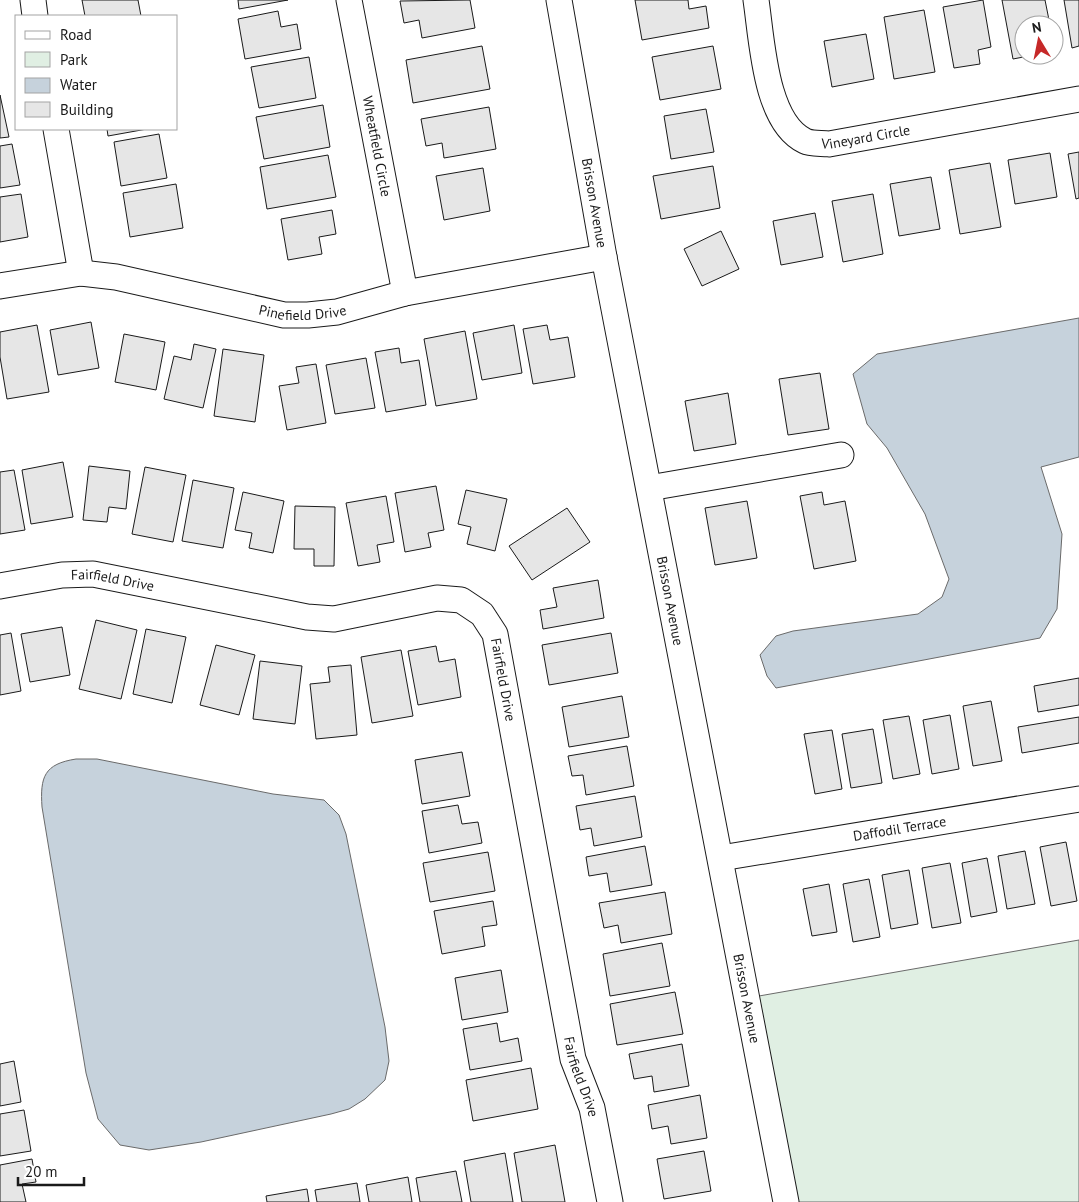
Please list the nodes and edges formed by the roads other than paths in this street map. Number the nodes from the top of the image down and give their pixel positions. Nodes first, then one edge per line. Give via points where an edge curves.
1 (32, 0) edge
2 (349, 0) edge
3 (560, 0) edge
4 (756, 0) edge
5 (36, 15) edge
6 (1079, 99) edge
7 (56, 130) edge
8 (604, 257) junction
9 (82, 273) junction
10 (0, 286) edge
11 (405, 293) junction
12 (841, 455) dead end
13 (649, 488) junction
14 (0, 586) edge
15 (1079, 799) edge
16 (721, 858) junction
17 (610, 1202) edge
18 (786, 1202) edge

1 - 5 street
2 - 11 street, Wheatfield Circle
3 - 8 street, Brisson Avenue
4 - 6 street, Vineyard Circle via 772,98 784,123 806,142 828,144
7 - 9 street
8 - 11 street, Pinefield Drive
8 - 13 street, Brisson Avenue
9 - 10 street, Pinefield Drive
9 - 11 street, Pinefield Drive via 116,277 284,314 337,312
12 - 13 street
13 - 16 street, Brisson Avenue
14 - 17 street, Fairfield Drive via 62,575 93,574 306,618 334,618 437,598 460,600 482,614 495,634 573,1059 592,1108
15 - 16 street, Daffodil Terrace
16 - 18 street, Brisson Avenue

